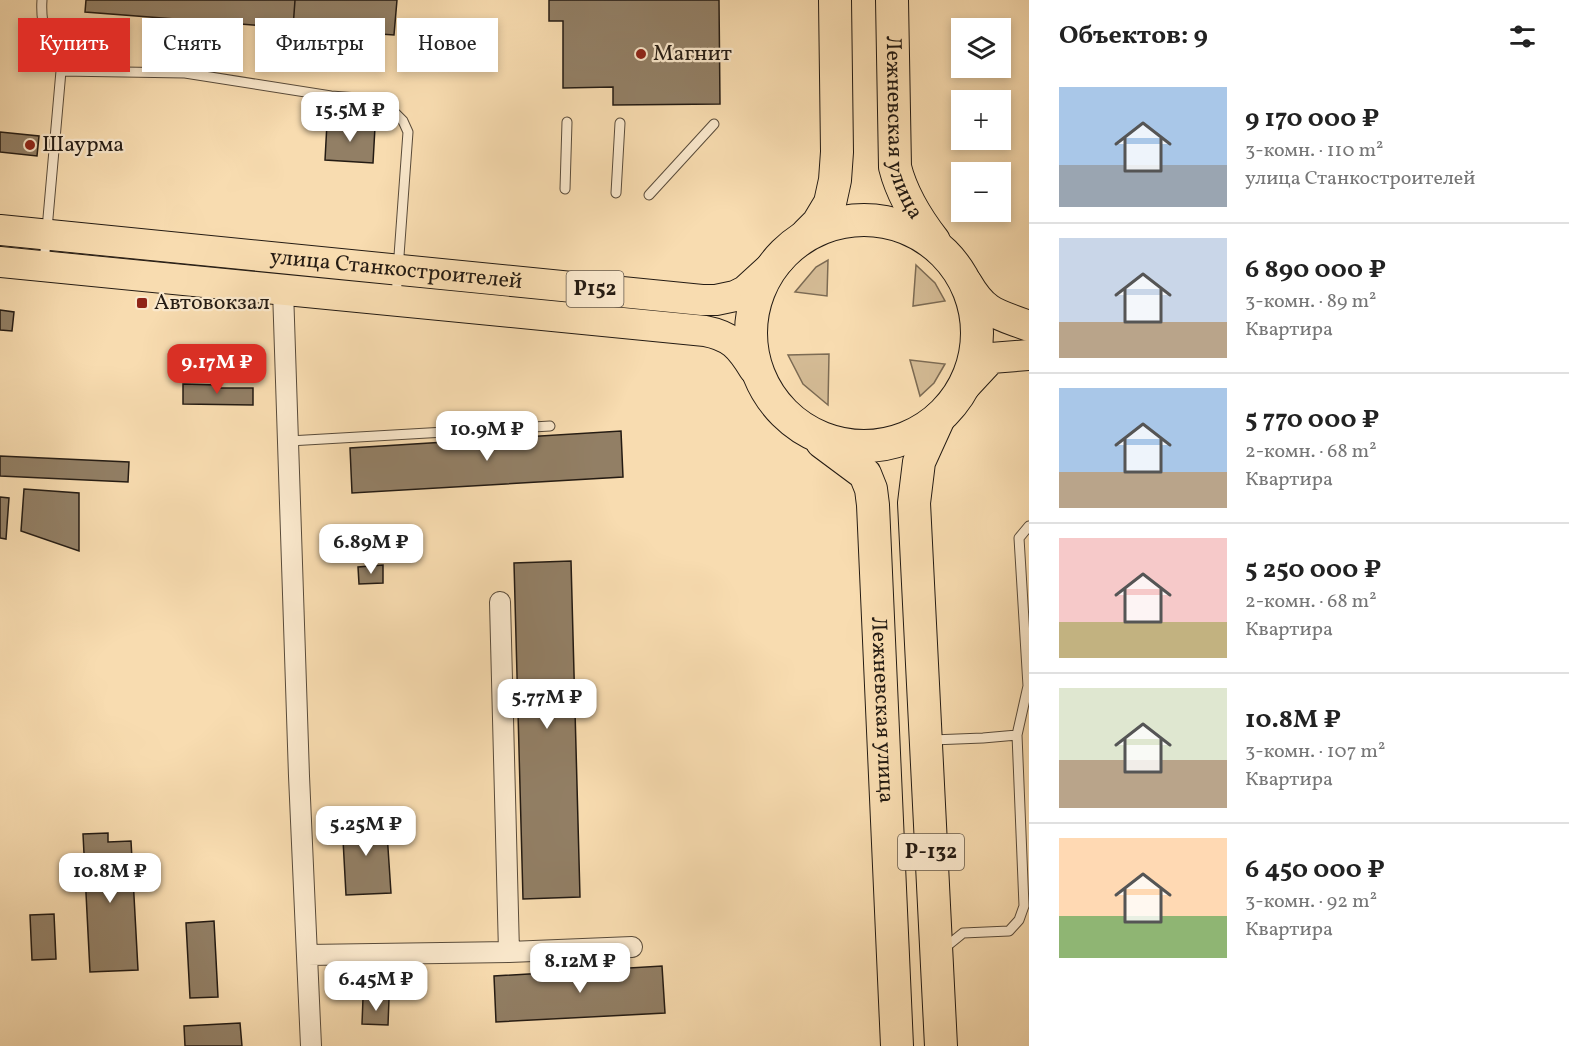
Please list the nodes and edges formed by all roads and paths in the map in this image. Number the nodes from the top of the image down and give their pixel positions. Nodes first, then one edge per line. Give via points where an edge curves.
1 (42, 0) edge
2 (835, 0) edge
3 (892, 0) edge
4 (41, 18) edge
5 (61, 72) edge
6 (123, 72) edge
7 (567, 122) dead end
8 (620, 123) dead end
9 (714, 124) dead end
10 (565, 189) dead end
11 (616, 193) dead end
12 (649, 195) dead end
13 (0, 230) edge
14 (46, 234) junction
15 (807, 234) junction
16 (939, 246) junction
17 (779, 260) junction
18 (0, 262) edge
19 (44, 266) junction
20 (399, 269) junction
21 (967, 283) junction
22 (283, 290) junction
23 (396, 301) junction
24 (1029, 326) edge
25 (1029, 355) edge
26 (754, 369) junction
27 (964, 386) junction
28 (939, 418) junction
29 (550, 426) dead end
30 (813, 436) junction
31 (289, 441) junction
32 (1029, 526) edge
33 (500, 602) dead end
34 (1028, 686) edge
35 (1017, 735) junction
36 (925, 740) junction
37 (1018, 778) junction
38 (1029, 778) edge
39 (632, 947) dead end
40 (508, 952) junction
41 (307, 955) junction
42 (936, 956) junction
43 (311, 1046) edge
44 (897, 1046) edge
45 (941, 1046) edge

1 - 4 lane
2 - 15 highway via 835,180 830,203
3 - 16 highway, Лежневская улица via 895,167 912,208
5 - 14 lane
6 - 20 lane via 185,73 358,98 392,110 408,132
7 - 10 lane
8 - 11 lane
9 - 12 lane
13 - 14 main road, улица Станкостроителей / Р152
14 - 19 lane
14 - 20 main road, улица Станкостроителей / Р152
15 - 16 highway via 847,221 875,221 902,226
15 - 17 highway
16 - 21 highway, Лежневская улица
17 - 20 main road, улица Станкостроителей / Р152 via 745,291 716,300
17 - 26 highway via 756,303 750,336
18 - 19 main road, улица Станкостроителей / Р152
19 - 22 main road, улица Станкостроителей / Р152
20 - 23 lane
21 - 24 main road via 986,309
21 - 27 highway via 978,330 974,360
22 - 23 main road, улица Станкостроителей / Р152
22 - 31 street
23 - 26 main road, улица Станкостроителей / Р152 via 716,333 738,345
25 - 27 main road via 991,358
26 - 30 highway, Лежневская улица via 779,406
27 - 28 highway
28 - 30 highway via 921,431 879,445 835,443
28 - 36 highway, Лежневская улица / Р-132 via 920,462 914,503
29 - 31 lane
30 - 44 highway, Лежневская улица / Р-132 via 865,474 871,489
31 - 41 street
32 - 34 lane via 1019,538
33 - 40 street
34 - 35 lane
35 - 36 lane
35 - 37 lane
36 - 42 highway, Лежневская улица / Р-132
37 - 38 lane
37 - 42 lane via 1024,906 1019,920 1009,931 963,933
39 - 40 street
40 - 41 street
41 - 43 street
42 - 45 highway, Лежневская улица / Р-132

